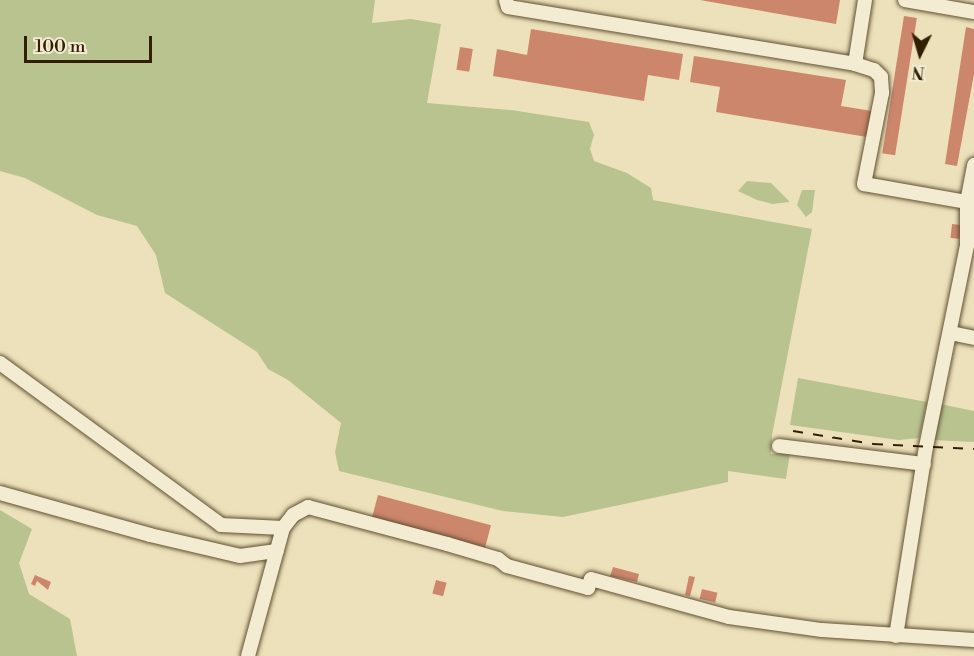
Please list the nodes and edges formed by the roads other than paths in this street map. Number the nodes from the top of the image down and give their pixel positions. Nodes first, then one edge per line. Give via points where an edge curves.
1 (506, 0) edge
2 (866, 0) edge
3 (905, 0) edge
4 (974, 12) edge
5 (855, 64) junction
6 (974, 165) edge
7 (967, 201) junction
8 (971, 245) edge
9 (951, 333) junction
10 (974, 338) edge
11 (0, 363) edge
12 (779, 446) dead end
13 (924, 464) junction
14 (0, 493) edge
15 (282, 528) junction
16 (278, 552) junction
17 (896, 636) junction
18 (974, 640) edge
19 (248, 656) edge

1 - 5 lane via 508,7
2 - 5 lane
3 - 4 lane
5 - 7 lane via 881,77 873,153 864,184
6 - 7 lane
7 - 8 lane
8 - 9 lane
9 - 10 lane
9 - 13 lane
11 - 15 lane via 221,525
12 - 13 lane
13 - 17 lane
14 - 16 lane via 240,556
15 - 16 lane
15 - 17 lane via 293,515 308,507 324,509 588,588 591,579 729,617
16 - 19 lane
17 - 18 lane

